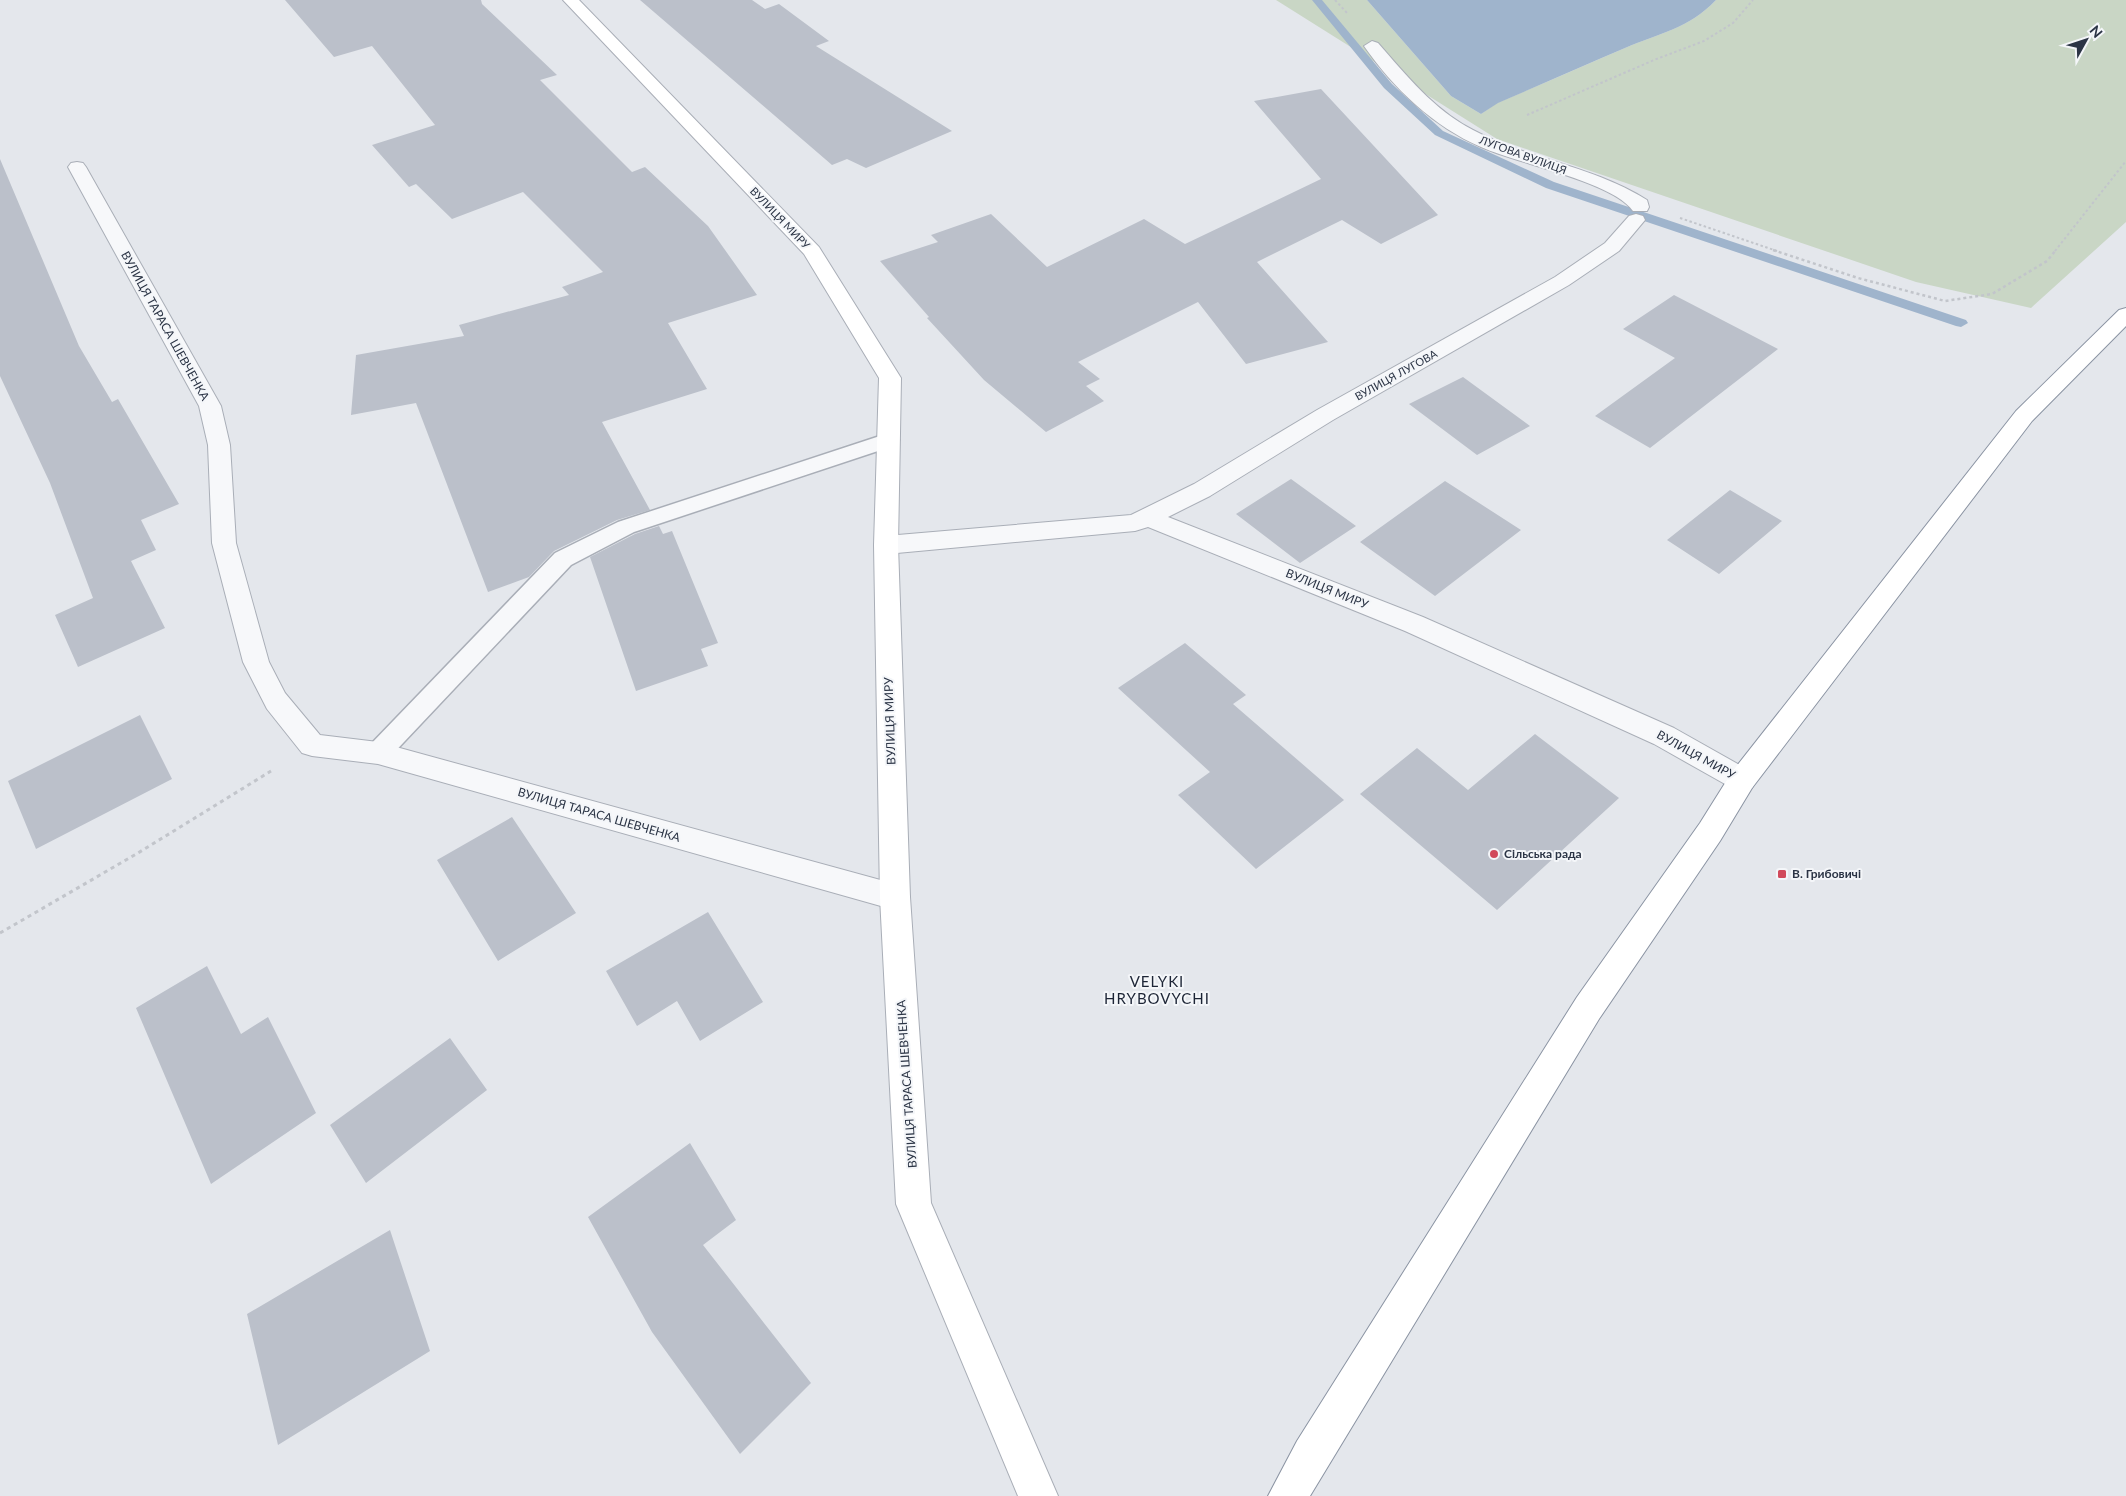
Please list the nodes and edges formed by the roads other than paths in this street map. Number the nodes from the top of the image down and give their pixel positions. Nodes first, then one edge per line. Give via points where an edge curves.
1 (571, 0) edge
2 (1372, 46) dead end
3 (77, 167) dead end
4 (1638, 211) joint
5 (2126, 314) edge
6 (889, 440) junction
7 (1146, 517) junction
8 (886, 545) junction
9 (378, 753) junction
10 (1742, 780) junction
11 (895, 897) junction
12 (1038, 1496) edge
13 (1288, 1496) edge

1 - 6 main road, ВУЛИЦЯ МИРУ via 812,251 890,378
2 - 4 street, ЛУГОВА ВУЛИЦЯ via 1422,103 1446,121 1488,144 1604,184 1626,195
3 - 9 street, ВУЛИЦЯ ТАРАСА ШЕВЧЕНКА via 210,406 220,445 224,544 256,662 276,701 312,745
4 - 7 street, ВУЛИЦЯ ЛУГОВА via 1612,247 1562,281 1325,415 1202,490
5 - 10 main road via 2024,416
6 - 8 main road, ВУЛИЦЯ МИРУ
6 - 9 lane via 626,527 562,558
7 - 8 street via 1135,523
7 - 10 street, ВУЛИЦЯ МИРУ via 1414,624 1664,736
8 - 11 main road, ВУЛИЦЯ МИРУ
9 - 11 street, ВУЛИЦЯ ТАРАСА ШЕВЧЕНКА
10 - 13 main road via 1710,832 1588,1008
11 - 12 main road, ВУЛИЦЯ ТАРАСА ШЕВЧЕНКА via 914,1204

